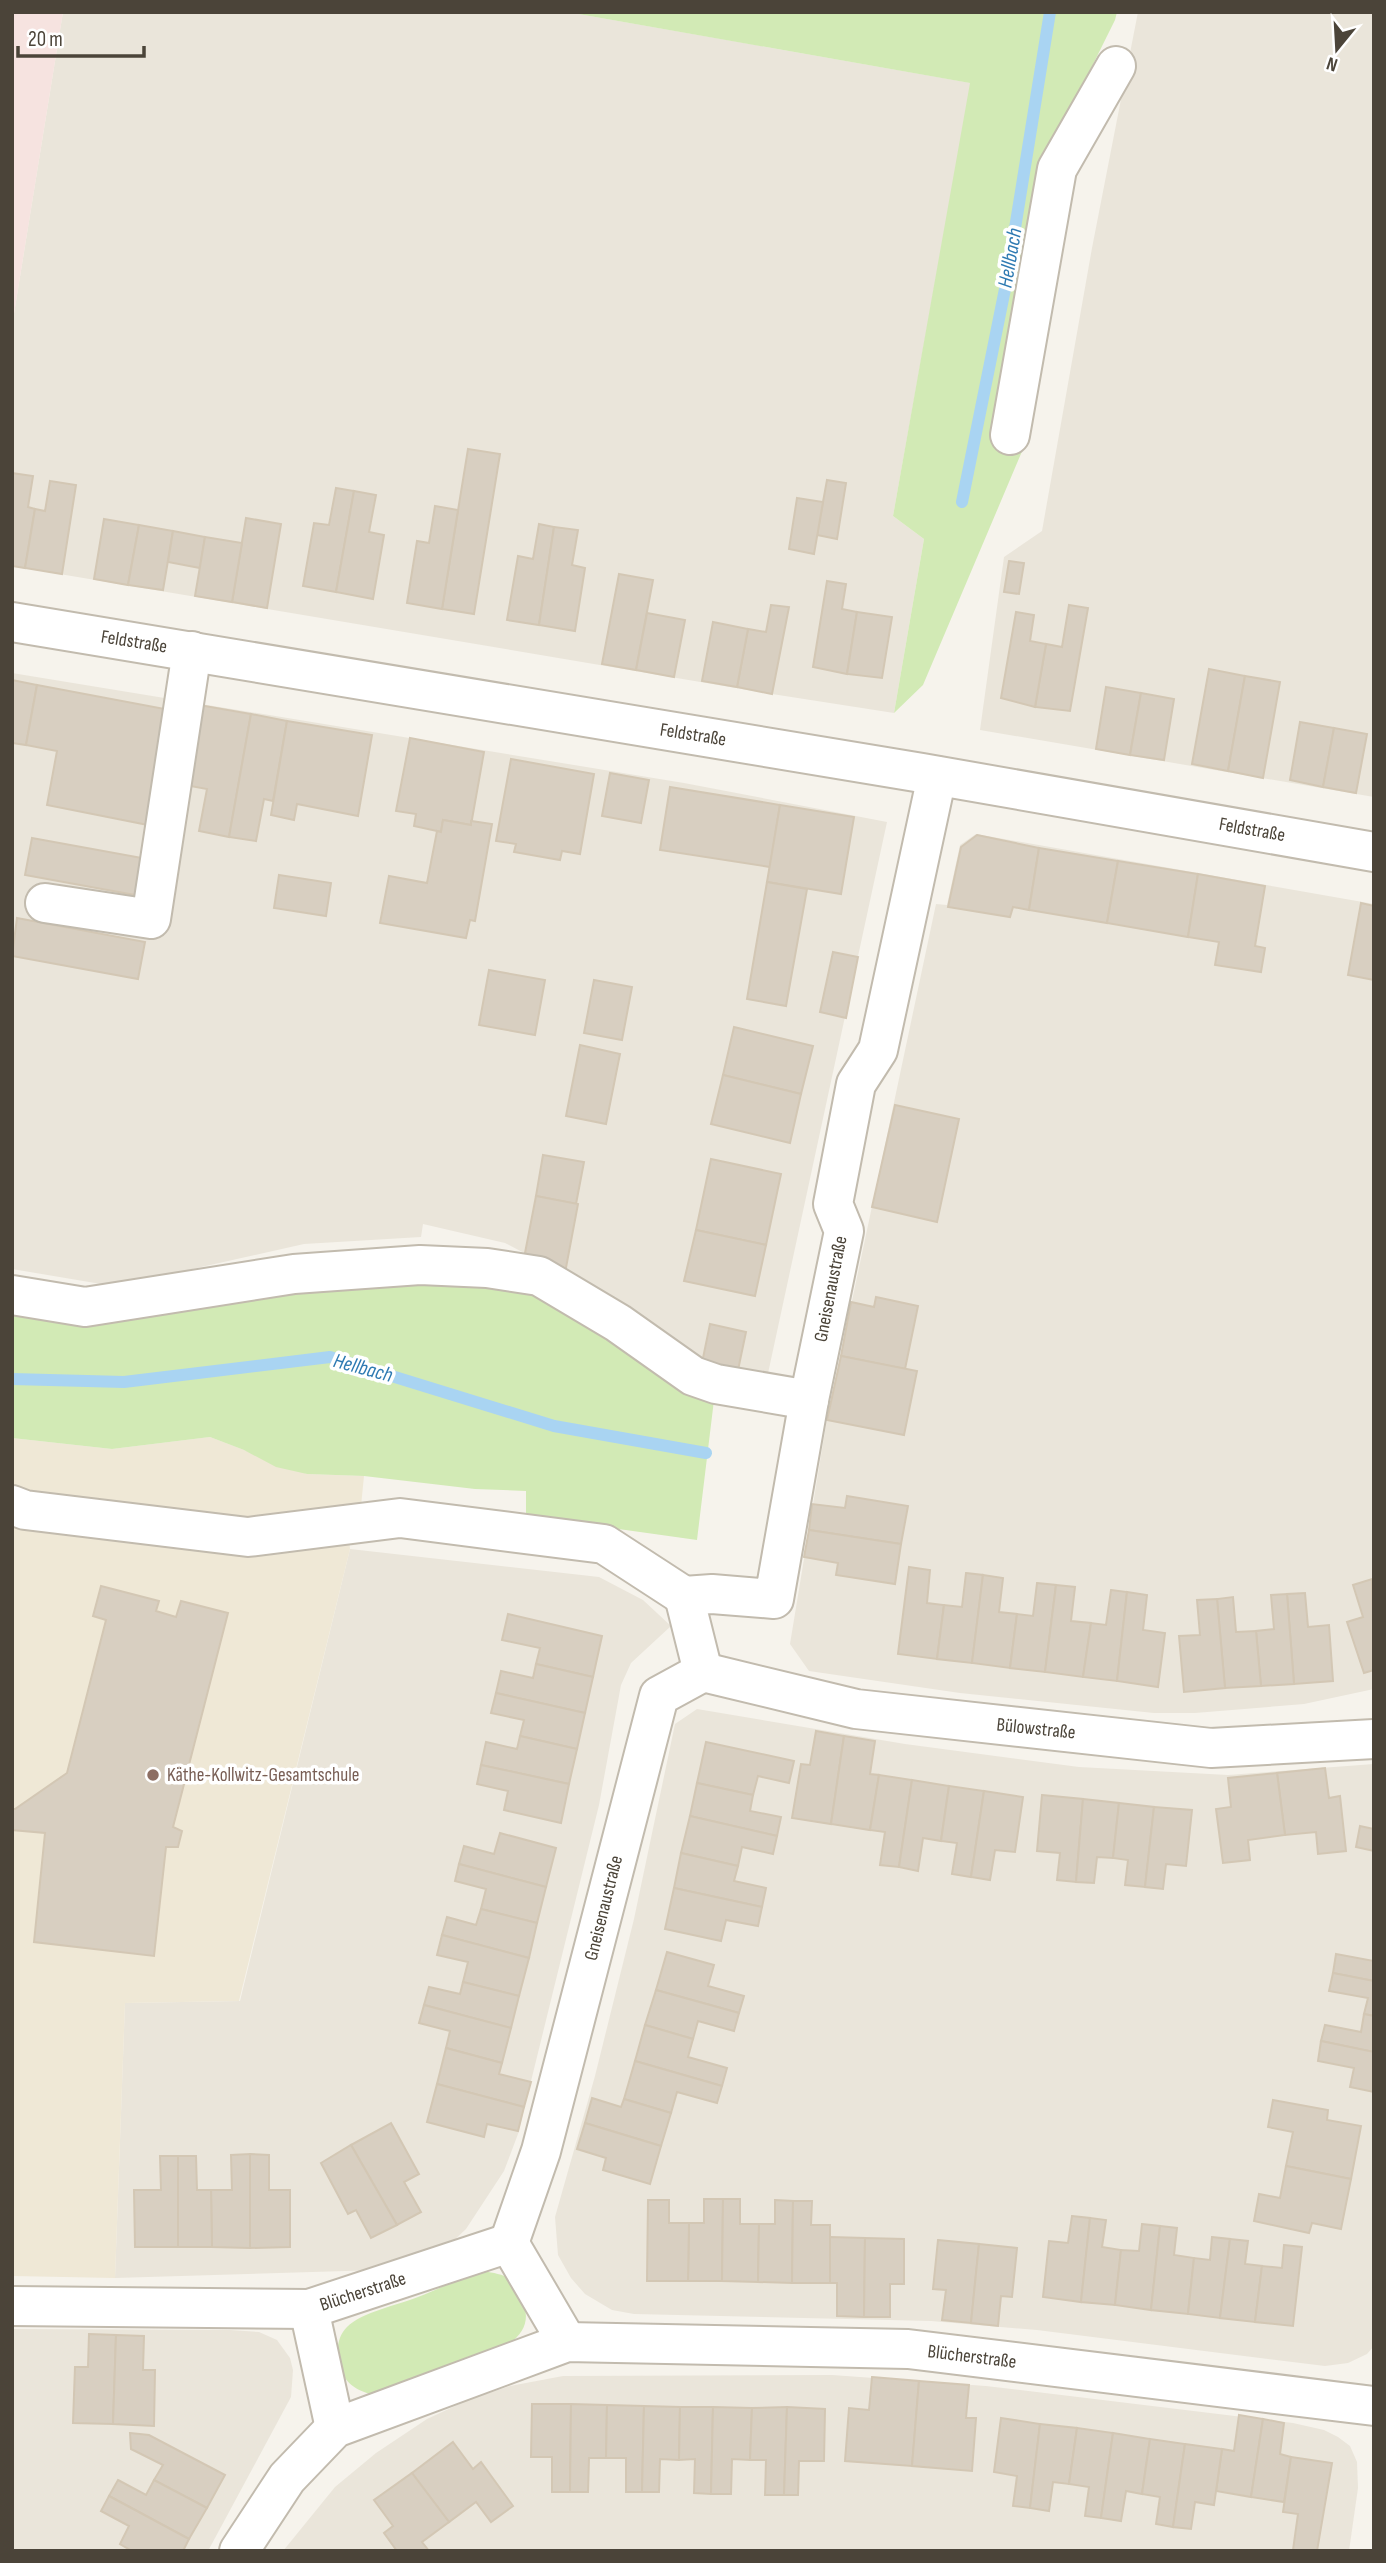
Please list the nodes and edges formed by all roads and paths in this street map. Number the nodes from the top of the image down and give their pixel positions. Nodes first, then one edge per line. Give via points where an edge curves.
1 (1115, 66) dead end
2 (1010, 435) dead end
3 (12, 622) edge
4 (192, 651) junction
5 (937, 776) junction
6 (1374, 852) edge
7 (45, 903) dead end
8 (12, 1295) edge
9 (809, 1401) junction
10 (12, 1505) edge
11 (684, 1596) junction
12 (703, 1672) junction
13 (1374, 1740) edge
14 (509, 2243) junction
15 (12, 2306) edge
16 (309, 2309) junction
17 (567, 2342) junction
18 (1374, 2406) edge
19 (335, 2428) junction
20 (239, 2551) edge

1 - 2 street via 1057,169
3 - 4 street, Feldstraße
4 - 5 street, Feldstraße
4 - 7 street via 151,919
5 - 6 street, Feldstraße
5 - 9 street, Gneisenaustraße via 878,1050 856,1084 833,1204 844,1231
8 - 9 street via 85,1307 294,1274 420,1265 487,1268 539,1276 618,1323 693,1376
9 - 11 street, Gneisenaustraße via 774,1599
10 - 11 street via 248,1537 400,1518 604,1544
11 - 12 street
12 - 13 street, Bülowstraße via 856,1709 1211,1748
12 - 14 street, Gneisenaustraße via 659,1696 541,2151
14 - 16 street, Blücherstraße
14 - 17 street
15 - 16 street, Blücherstraße
16 - 19 street
17 - 18 street, Blücherstraße via 908,2349
17 - 19 street, Blücherstraße
19 - 20 street via 287,2478

